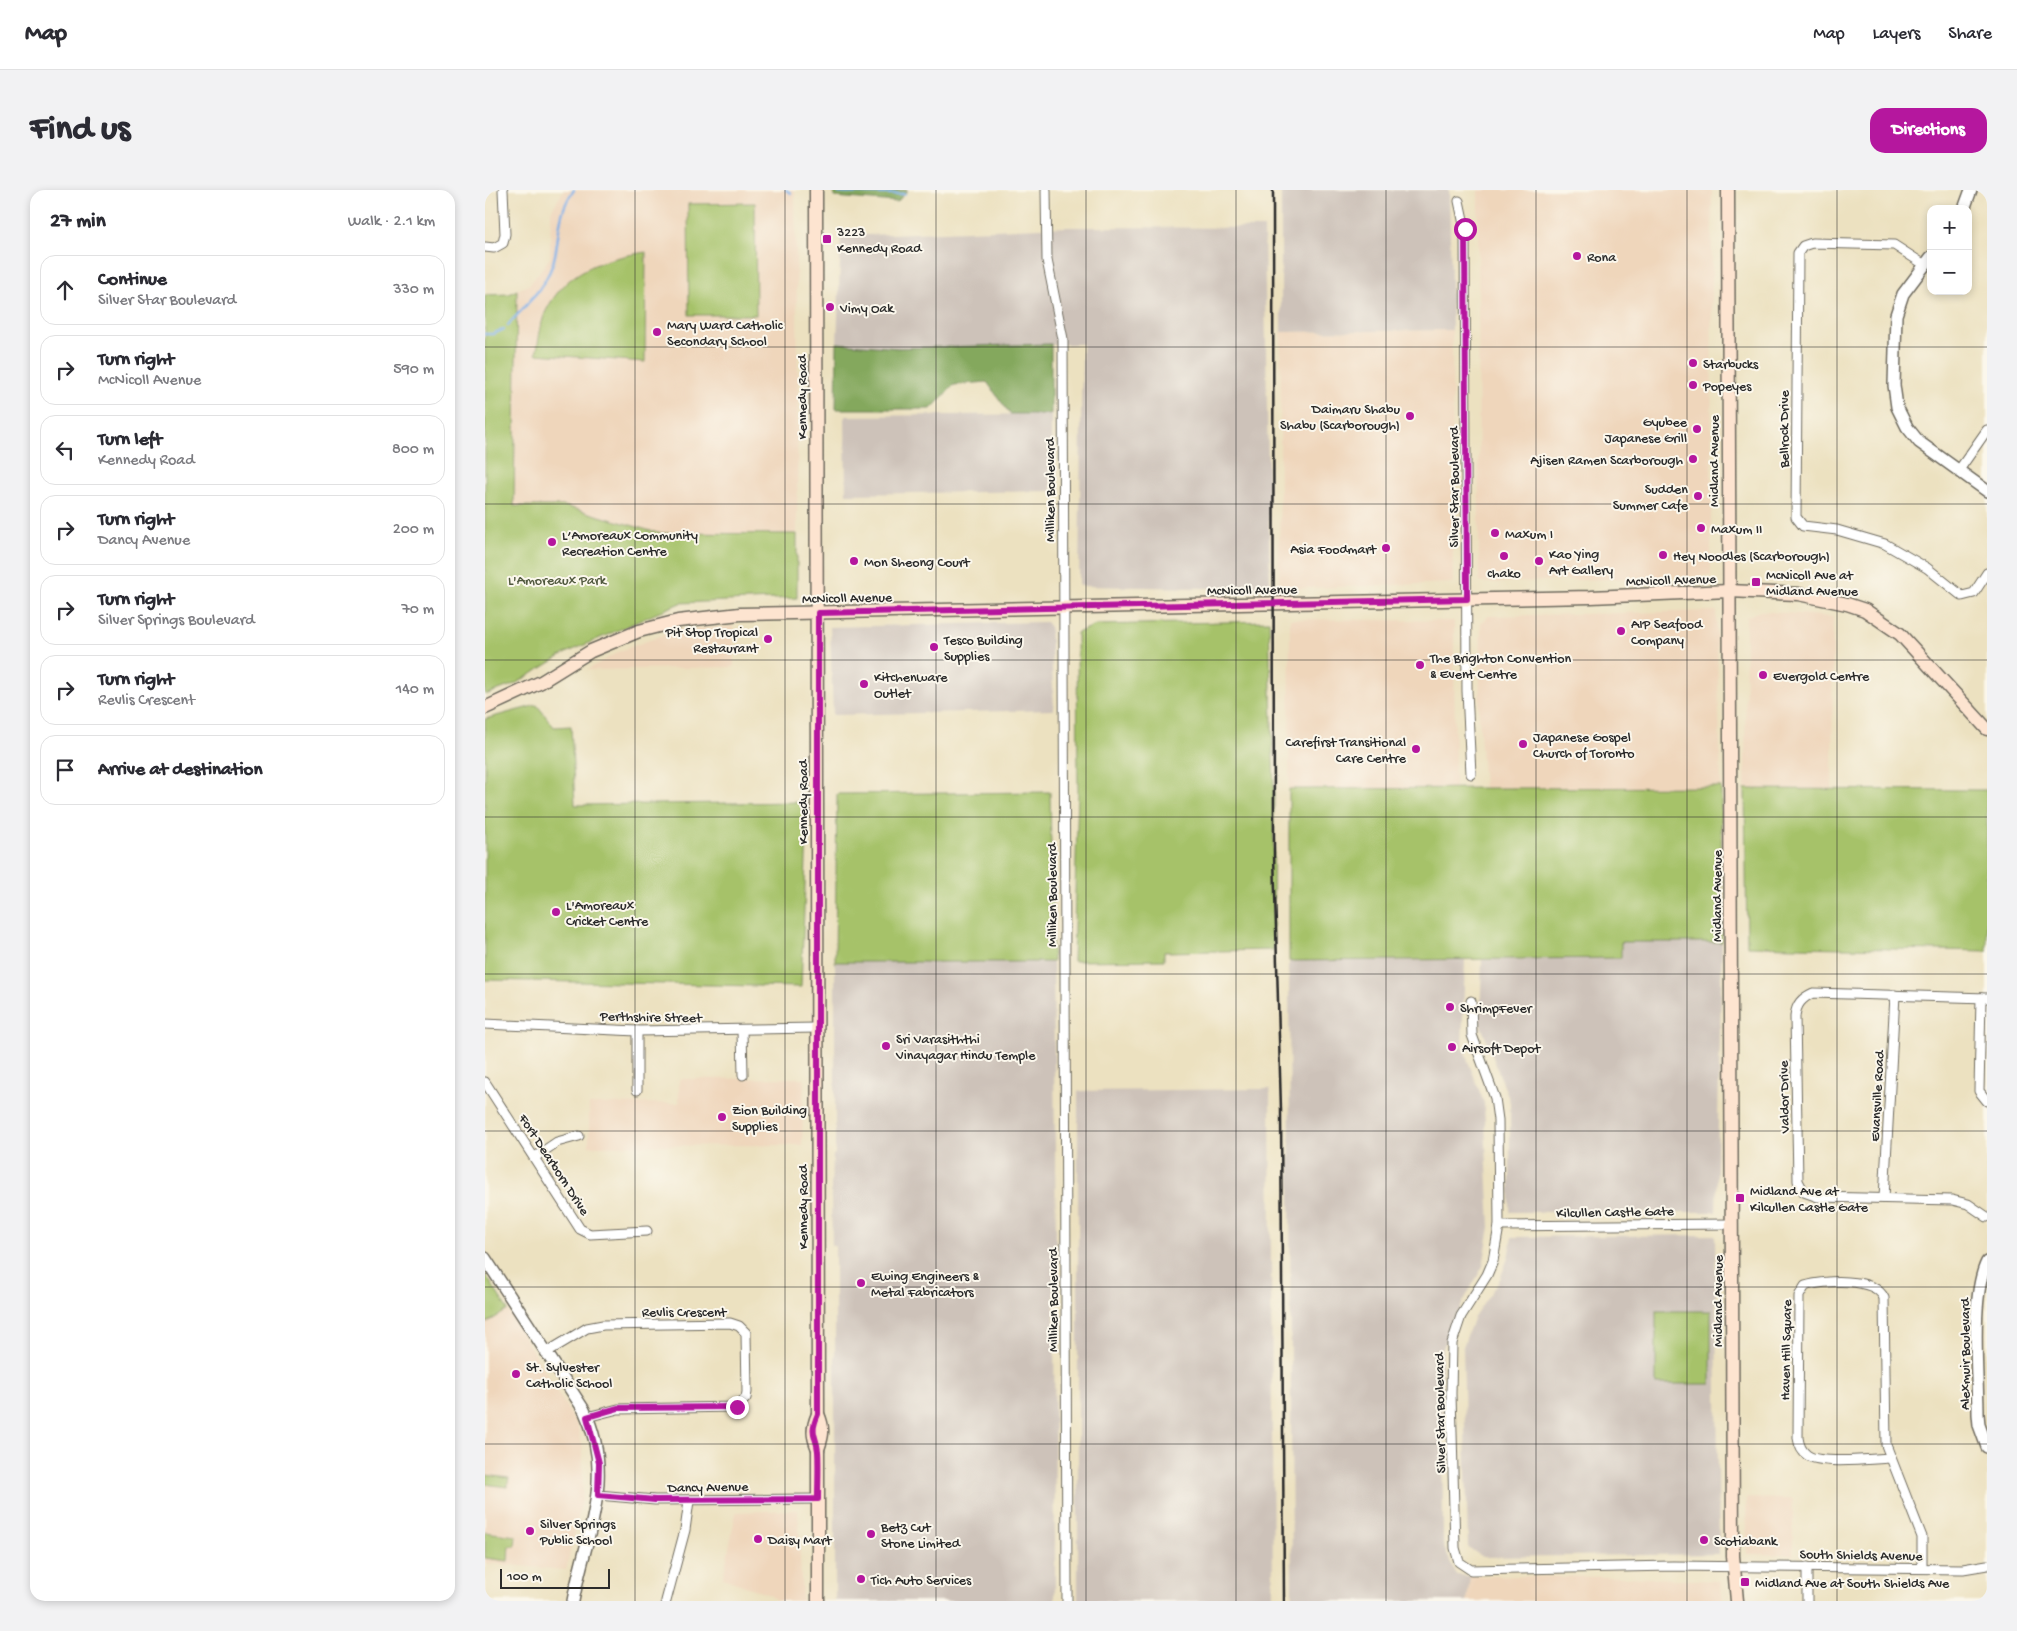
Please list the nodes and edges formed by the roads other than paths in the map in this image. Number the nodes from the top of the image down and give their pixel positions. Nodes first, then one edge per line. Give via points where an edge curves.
1 (503, 190) edge
2 (816, 190) edge
3 (1046, 190) edge
4 (1728, 190) edge
5 (1971, 190) edge
6 (1459, 201) dead end
7 (1965, 205) edge
8 (485, 247) edge
9 (1927, 260) edge
10 (1927, 262) edge
11 (1987, 430) edge
12 (1959, 470) junction
13 (1987, 490) edge
14 (1987, 573) edge
15 (1729, 591) junction
16 (1467, 599) junction
17 (1063, 607) junction
18 (818, 613) junction
19 (485, 708) edge
20 (1987, 730) edge
21 (1471, 774) dead end
22 (1895, 995) junction
23 (1984, 998) edge
24 (1471, 1002) dead end
25 (485, 1024) edge
26 (817, 1028) junction
27 (742, 1030) junction
28 (637, 1031) junction
29 (743, 1075) dead end
30 (485, 1082) edge
31 (637, 1090) dead end
32 (1987, 1101) edge
33 (579, 1136) dead end
34 (535, 1157) junction
35 (1883, 1198) junction
36 (1987, 1217) edge
37 (1731, 1224) junction
38 (1499, 1226) junction
39 (647, 1231) dead end
40 (485, 1258) edge
41 (1987, 1262) edge
42 (547, 1352) junction
43 (587, 1417) junction
44 (1987, 1446) edge
45 (1890, 1458) junction
46 (598, 1495) junction
47 (818, 1499) junction
48 (689, 1500) junction
49 (1987, 1565) edge
50 (1734, 1567) junction
51 (1807, 1567) junction
52 (1923, 1568) junction
53 (573, 1601) edge
54 (666, 1601) edge
55 (818, 1601) edge
56 (1067, 1601) edge
57 (1737, 1601) edge
58 (1807, 1601) edge

1 - 8 street via 503,243 494,248
2 - 18 main road, Kennedy Road
3 - 17 street, Milliken Boulevard via 1047,260 1063,339
4 - 15 main road, Midland Avenue
5 - 7 street
6 - 16 street, Silver Star Boulevard via 1465,229
9 - 14 street, Bellrock Drive via 1885,243 1812,243 1797,253 1796,517 1803,526 1862,536 1891,547 1927,568 1962,596 1974,593
10 - 12 street via 1903,294 1896,315 1895,398 1902,419 1919,442
11 - 12 street
12 - 13 street
15 - 16 main road, McNicoll Avenue
15 - 20 main road, McNicoll Avenue via 1814,596 1865,610 1900,634
15 - 37 main road, Midland Avenue
16 - 17 main road, McNicoll Avenue
16 - 21 street, Silver Star Boulevard
17 - 18 main road, McNicoll Avenue
17 - 56 street, Milliken Boulevard
18 - 19 main road, McNicoll Avenue via 739,614 678,621 639,631 591,651 541,682
18 - 26 main road, Kennedy Road
22 - 23 street, Valdor Drive
22 - 35 street, Evansville Road
22 - 35 street, Valdor Drive via 1813,994 1805,996 1799,1003 1795,1017 1799,1187 1817,1197
23 - 32 street via 1979,1091
24 - 38 street, Silver Star Boulevard via 1472,1035 1495,1098 1498,1120
25 - 28 street, Perthshire Street
26 - 27 street, Perthshire Street
26 - 47 main road, Kennedy Road via 818,1414 813,1436 818,1449
27 - 28 street, Perthshire Street
27 - 29 street
28 - 31 street
30 - 34 street, Fort Dearborn Drive
33 - 34 street via 557,1142
34 - 39 street, Fort Dearborn Drive via 584,1232
35 - 36 street, Valdor Drive via 1960,1201
37 - 38 street, Kilcullen Castle Gate
37 - 50 main road, Midland Avenue
38 - 50 street, Silver Star Boulevard via 1493,1261 1461,1316 1452,1343 1455,1548 1459,1562 1471,1570
40 - 42 street
41 - 44 street, Alexmuir Boulevard via 1980,1280 1977,1324 1978,1414
42 - 43 street
42 - 43 street, Revlis Crescent via 587,1328 603,1325 730,1323 746,1333 747,1392 737,1407 618,1408
43 - 46 street via 599,1463
45 - 45 street, Haven Hill Square via 1885,1434 1885,1305 1881,1292 1863,1283 1825,1282 1805,1286 1799,1296 1800,1448 1804,1454 1821,1459
45 - 52 street, Haven Hill Square via 1922,1537
46 - 48 street, Dancy Avenue
46 - 53 street
47 - 48 street, Dancy Avenue
47 - 55 main road, Kennedy Road
48 - 54 street via 685,1530
49 - 52 street, South Shields Avenue via 1963,1569
50 - 51 street, South Shields Avenue
50 - 57 main road, Midland Avenue
51 - 52 street, South Shields Avenue
51 - 58 street

